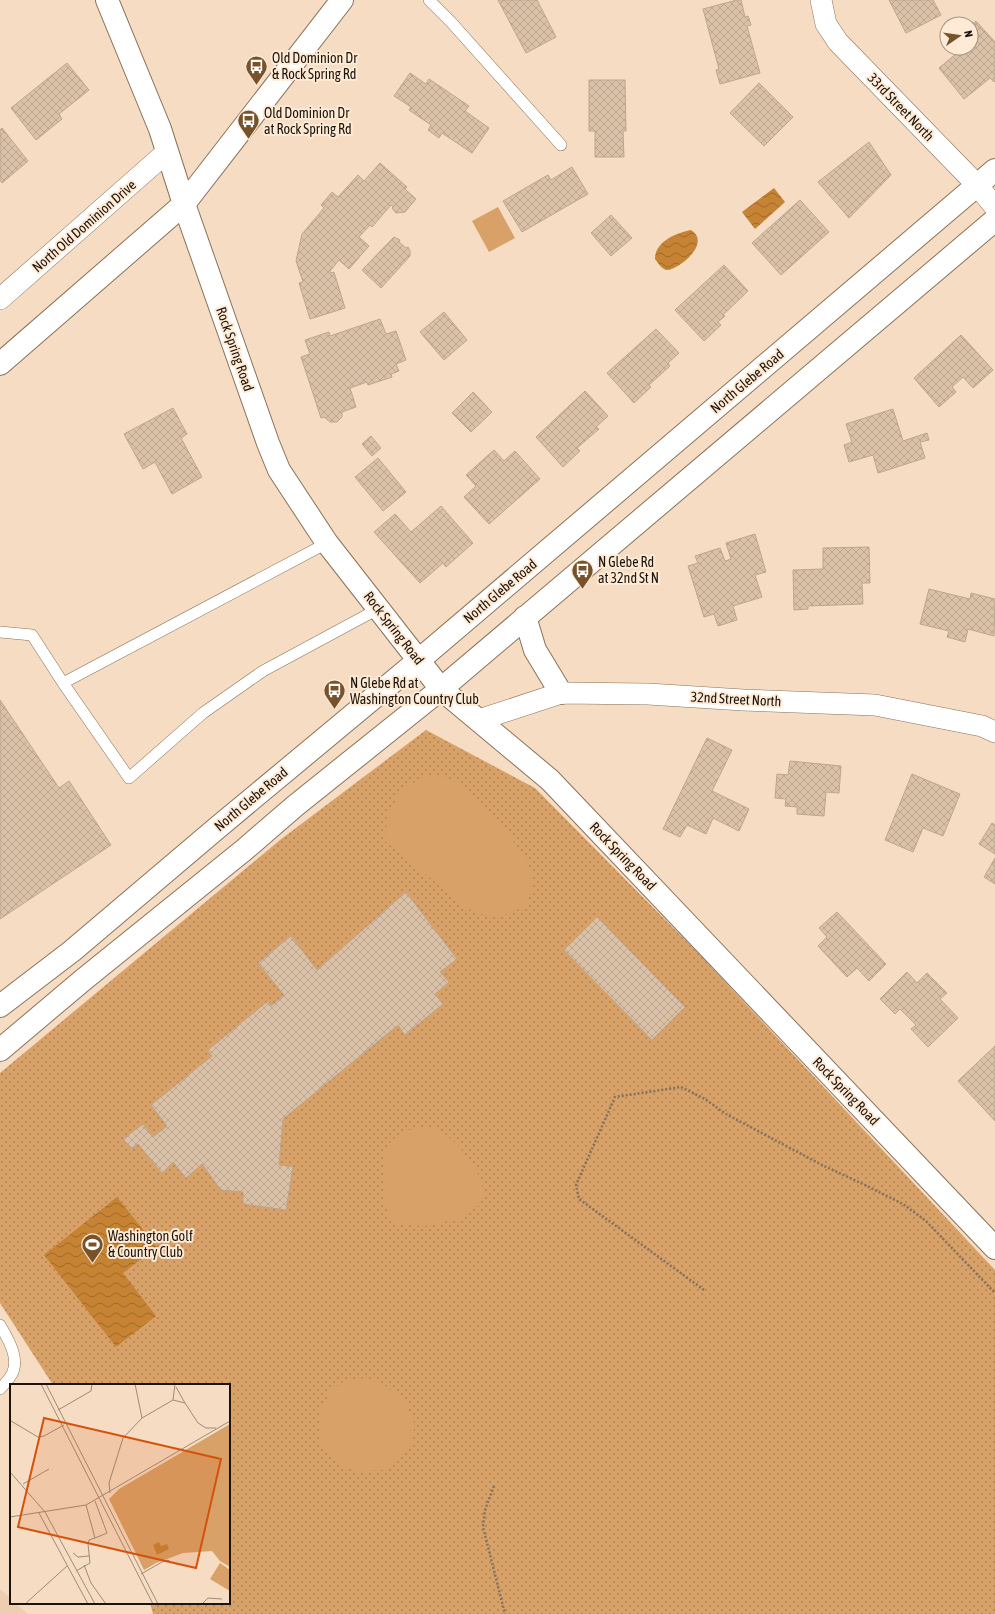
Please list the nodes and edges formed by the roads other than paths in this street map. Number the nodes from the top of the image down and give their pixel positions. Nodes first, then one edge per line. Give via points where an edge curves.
1 (108, 0) edge
2 (342, 0) edge
3 (429, 0) edge
4 (821, 0) edge
5 (561, 145) dead end
6 (167, 152) junction
7 (995, 170) edge
8 (977, 185) junction
9 (184, 204) junction
10 (995, 207) edge
11 (995, 220) edge
12 (0, 299) edge
13 (0, 364) edge
14 (327, 543) junction
15 (378, 609) junction
16 (525, 617) junction
17 (0, 632) edge
18 (419, 660) junction
19 (63, 682) junction
20 (441, 689) junction
21 (561, 693) junction
22 (479, 720) junction
23 (995, 732) edge
24 (0, 1006) edge
25 (0, 1050) edge
26 (995, 1248) edge
27 (0, 1325) edge
28 (0, 1389) edge

1 - 6 main road, Rock Spring Road
2 - 9 main road
3 - 5 lane
4 - 8 street, 33rd Street North via 826,24 838,42
6 - 9 main road, Rock Spring Road
6 - 12 street, North Old Dominion Drive
7 - 8 main road, North Glebe Road
8 - 10 street, 33rd Street North
8 - 18 main road, North Glebe Road
9 - 13 main road
9 - 14 main road, Rock Spring Road via 279,470
11 - 16 main road
14 - 15 main road, Rock Spring Road
14 - 19 lane
15 - 18 main road, Rock Spring Road
15 - 19 lane via 264,671 203,713 129,778
16 - 20 main road
16 - 21 main road via 535,650
17 - 19 lane via 32,636
18 - 20 main road, Rock Spring Road
18 - 24 main road, North Glebe Road via 72,951
20 - 22 main road, Rock Spring Road
20 - 25 main road
21 - 22 street, 32nd Street North
21 - 23 street, 32nd Street North via 648,694 875,705 982,726
22 - 26 main road, Rock Spring Road via 550,780
27 - 28 lane via 10,1344 15,1362 12,1374

